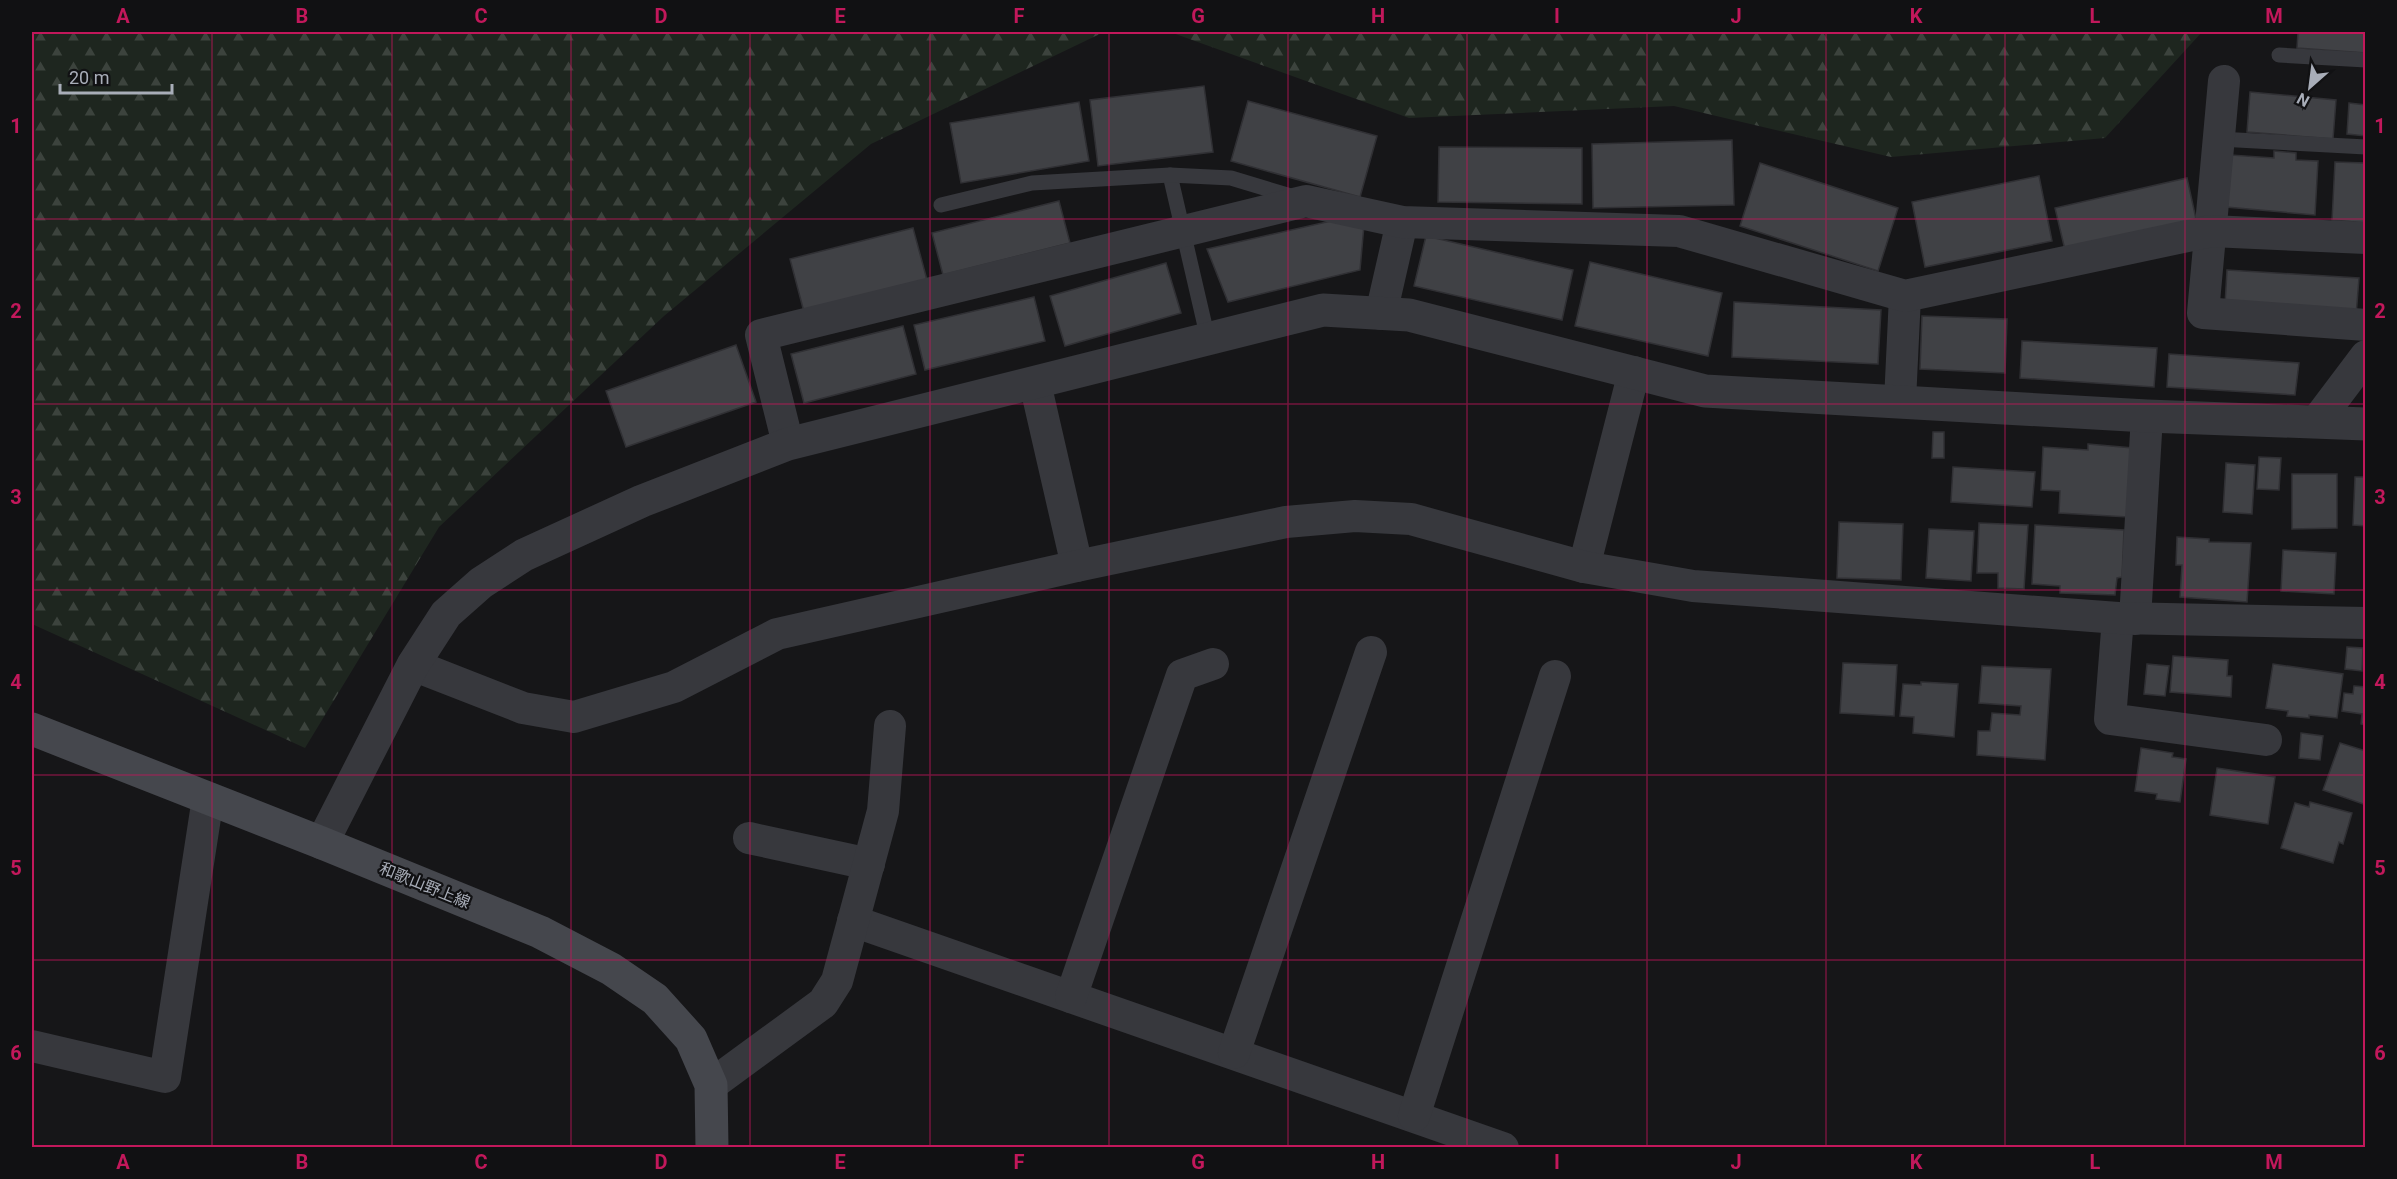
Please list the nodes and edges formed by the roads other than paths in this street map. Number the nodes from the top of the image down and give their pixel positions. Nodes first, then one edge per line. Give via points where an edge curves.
1 (2279, 55) dead end
2 (2366, 60) edge
3 (2224, 81) dead end
4 (2219, 139) junction
5 (2366, 147) edge
6 (1170, 175) junction
7 (1306, 201) junction
8 (941, 205) dead end
9 (1402, 222) junction
10 (1185, 231) junction
11 (2211, 231) junction
12 (2366, 238) edge
13 (1905, 296) junction
14 (1381, 314) junction
15 (2366, 325) edge
16 (1208, 339) junction
17 (2366, 356) edge
18 (1634, 372) junction
19 (1035, 383) junction
20 (1900, 401) junction
21 (2147, 416) junction
22 (2317, 421) junction
23 (2366, 424) edge
24 (788, 444) junction
25 (1077, 566) junction
26 (1584, 567) junction
27 (2126, 618) junction
28 (2366, 623) edge
29 (1371, 652) dead end
30 (1213, 664) dead end
31 (413, 666) junction
32 (1555, 676) dead end
33 (890, 726) dead end
34 (32, 729) edge
35 (2266, 740) dead end
36 (208, 798) junction
37 (749, 838) dead end
38 (322, 843) junction
39 (869, 864) junction
40 (853, 921) junction
41 (1071, 997) junction
42 (32, 1046) edge
43 (1234, 1053) junction
44 (711, 1084) junction
45 (1414, 1116) junction
46 (712, 1148) edge
47 (1503, 1148) edge

1 - 2 lane
3 - 4 street
4 - 5 lane
4 - 11 street
6 - 7 lane via 1231,178
6 - 8 lane via 1032,183
6 - 10 lane
7 - 9 street
7 - 10 street
9 - 13 street via 1679,231
9 - 14 street
10 - 16 lane
10 - 24 street via 761,335
11 - 12 street
11 - 13 street
11 - 15 street via 2203,313
13 - 20 street
14 - 16 street via 1323,310
14 - 18 street via 1409,315
16 - 19 street
17 - 22 street
18 - 20 street via 1705,391
18 - 26 street
19 - 24 street
19 - 25 street
20 - 21 street
21 - 22 street
21 - 27 street
22 - 23 street
24 - 31 street via 642,501 524,555 481,583 446,614
25 - 26 street via 1286,522 1355,516 1411,519
25 - 31 street via 777,634 674,687 574,717 523,708
26 - 27 street via 1693,586
27 - 28 street
27 - 35 street via 2110,719
29 - 43 street
30 - 41 street via 1182,675
31 - 38 street
32 - 45 street
33 - 39 street via 883,811
34 - 36 main road, 和歌山野上線
36 - 38 main road, 和歌山野上線
36 - 42 street via 165,1077
37 - 39 street
38 - 44 main road, 和歌山野上線 via 540,932 611,969 655,999 692,1039
39 - 40 street
40 - 41 street
40 - 44 street via 837,981 823,1003
41 - 43 street
43 - 45 street
44 - 46 main road, 和歌山野上線
45 - 47 street

